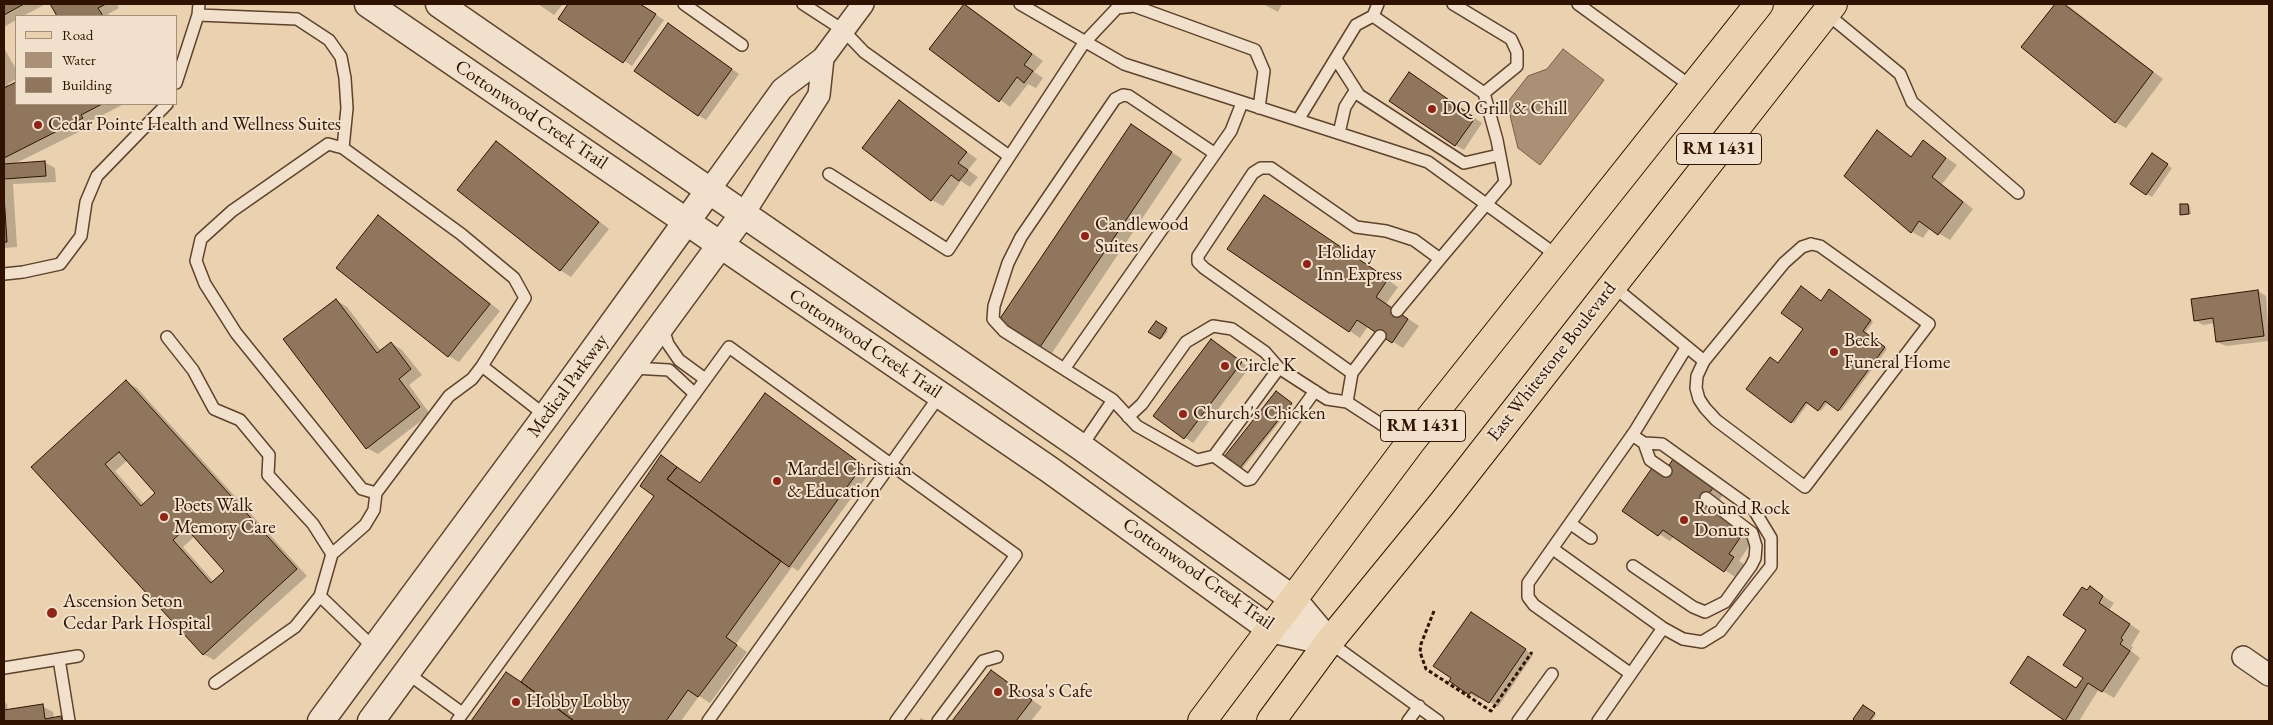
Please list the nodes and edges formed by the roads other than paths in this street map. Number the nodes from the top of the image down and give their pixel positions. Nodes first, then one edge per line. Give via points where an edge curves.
1 (368, 4) edge
2 (439, 4) edge
3 (684, 4) edge
4 (803, 4) edge
5 (863, 4) edge
6 (1020, 4) edge
7 (1378, 4) edge
8 (1453, 4) edge
9 (1579, 4) edge
10 (1758, 4) edge
11 (1830, 8) edge
12 (199, 9) edge
13 (1373, 16) junction
14 (844, 30) junction
15 (1084, 43) junction
16 (742, 45) dead end
17 (823, 58) junction
18 (1336, 59) junction
19 (178, 77) edge
20 (1692, 86) junction
21 (1354, 91) junction
22 (1484, 93) junction
23 (1242, 103) junction
24 (167, 105) edge
25 (1259, 108) junction
26 (1298, 120) junction
27 (1339, 133) junction
28 (343, 148) junction
29 (1214, 153) junction
30 (1500, 154) junction
31 (1010, 156) junction
32 (829, 174) dead end
33 (710, 189) junction
34 (2018, 193) dead end
35 (1488, 204) junction
36 (744, 213) junction
37 (687, 222) junction
38 (721, 245) junction
39 (1559, 257) junction
40 (1440, 259) junction
41 (4, 274) edge
42 (1612, 285) junction
43 (1397, 311) dead end
44 (662, 325) junction
45 (1380, 336) dead end
46 (167, 337) dead end
47 (1686, 348) junction
48 (1704, 361) junction
49 (482, 366) junction
50 (630, 368) junction
51 (1279, 368) junction
52 (1064, 369) junction
53 (1352, 373) junction
54 (705, 379) junction
55 (1315, 391) junction
56 (695, 394) junction
57 (940, 395) junction
58 (1112, 400) junction
59 (1347, 402) junction
60 (546, 416) junction
61 (1128, 417) junction
62 (1632, 435) junction
63 (1410, 443) junction
64 (1644, 443) junction
65 (1081, 447) junction
66 (1214, 456) junction
67 (892, 464) junction
68 (1666, 471) dead end
69 (376, 493) junction
70 (1706, 498) dead end
71 (1571, 524) junction
72 (1591, 538) dead end
73 (1553, 549) junction
74 (332, 554) junction
75 (1633, 566) dead end
76 (320, 596) junction
77 (1293, 599) junction
78 (1270, 628) junction
79 (1663, 628) junction
80 (1329, 642) junction
81 (376, 649) junction
82 (78, 656) dead end
83 (997, 657) dead end
84 (2243, 657) dead end
85 (59, 659) junction
86 (4, 668) edge
87 (407, 673) junction
88 (1552, 674) dead end
89 (1631, 674) junction
90 (2269, 675) edge
91 (215, 683) dead end
92 (1419, 706) junction
93 (459, 717) edge
94 (69, 721) edge
95 (321, 721) edge
96 (371, 721) edge
97 (708, 721) edge
98 (896, 721) edge
99 (938, 721) edge
100 (1202, 721) edge
101 (1271, 721) edge
102 (1408, 721) edge
103 (1438, 721) edge
104 (1518, 721) edge
105 (1598, 721) edge

1 - 37 street, Cottonwood Creek Trail
2 - 33 street, Cottonwood Creek Trail
3 - 16 lane
4 - 14 lane
5 - 14 street, Medical Parkway
6 - 15 lane
7 - 13 lane
8 - 22 lane via 1511,39 1517,52 1517,66
9 - 20 lane
10 - 20 main road, RM 1431
11 - 34 lane via 1900,74 1912,102
11 - 42 main road, East Whitestone Boulevard / RM 1431
12 - 19 lane
12 - 28 lane via 297,19 329,40 341,57 345,78 347,108
13 - 18 lane via 1356,25
13 - 22 lane
14 - 17 street, Medical Parkway
14 - 31 lane via 864,52
15 - 23 lane via 1124,64
15 - 25 lane via 1117,8 1134,6 1255,50 1264,71
15 - 31 lane
17 - 33 street, Medical Parkway via 782,89
17 - 36 street, Medical Parkway via 819,96
18 - 21 lane
18 - 26 lane
20 - 39 main road, RM 1431
21 - 27 lane via 1345,107
21 - 30 lane via 1464,163
22 - 30 lane
23 - 25 lane
23 - 29 lane via 1231,130
24 - 41 lane via 96,176 86,202 81,236 60,264
25 - 26 lane
26 - 27 lane
27 - 35 lane via 1428,162
28 - 49 lane via 461,234 514,278 525,298
28 - 69 lane via 328,144 232,210 201,239 196,261 205,284 236,334 362,489
29 - 52 lane
29 - 52 lane via 1129,96 1115,99 1021,237 1008,263 994,306 993,319 1004,331
30 - 35 lane via 1505,182
31 - 32 lane via 948,250
33 - 36 street, Cottonwood Creek Trail
33 - 37 street, Medical Parkway
35 - 39 lane
35 - 40 lane
36 - 38 street, Medical Parkway
36 - 65 street, Cottonwood Creek Trail
37 - 38 street, Cottonwood Creek Trail
37 - 60 street, Medical Parkway
38 - 44 street, Medical Parkway
38 - 57 street, Cottonwood Creek Trail
39 - 63 main road, RM 1431
40 - 43 lane
40 - 53 lane via 1414,240 1386,231 1356,227 1271,168 1253,173 1198,256 1198,262
42 - 47 lane
42 - 80 main road, East Whitestone Boulevard / RM 1431 via 1441,505
44 - 50 street, Medical Parkway
44 - 54 lane via 668,344 679,360
45 - 53 lane
46 - 74 lane via 193,370 214,409 240,420 269,455 268,475 313,524
47 - 48 lane
47 - 62 lane
48 - 48 lane via 1784,263 1802,247 1811,244 1820,246 1929,324 1806,487 1716,420 1705,408 1696,388
49 - 60 lane
49 - 69 lane via 472,379 448,396
50 - 56 lane via 669,370
50 - 87 street, Medical Parkway
51 - 55 lane
51 - 61 lane via 1265,352 1232,329 1213,326 1186,342 1142,404
51 - 66 lane
52 - 58 lane
53 - 59 lane
54 - 56 lane
54 - 67 lane via 729,347
55 - 59 lane via 1327,399
55 - 66 lane via 1251,479 1247,480
56 - 93 lane
57 - 67 lane
57 - 78 street, Cottonwood Creek Trail
58 - 61 lane
58 - 65 lane
59 - 63 lane
60 - 81 street, Medical Parkway
61 - 66 lane via 1136,426 1196,460
62 - 64 lane
62 - 71 lane
63 - 77 main road, RM 1431
64 - 68 lane via 1650,460
64 - 79 lane via 1662,444 1754,510 1771,538 1771,566 1720,631 1702,642 1683,639
65 - 77 street, Cottonwood Creek Trail
67 - 97 lane
67 - 98 lane via 1016,554
69 - 74 lane via 374,510 365,525
70 - 75 lane via 1752,533 1756,546 1751,566 1725,602 1705,612
71 - 72 lane
71 - 73 lane
73 - 79 lane
73 - 89 lane via 1528,583 1528,597 1534,605
74 - 76 lane
76 - 81 lane
76 - 91 lane via 295,627
77 - 78 main road, RM 1431
77 - 80 street, Cottonwood Creek Trail
78 - 80 street, Cottonwood Creek Trail
78 - 100 main road, RM 1431
79 - 89 lane
80 - 92 lane
80 - 101 main road, East Whitestone Boulevard / RM 1431
81 - 87 street
81 - 95 street, Medical Parkway
82 - 85 lane
83 - 99 lane via 983,661
84 - 90 street
85 - 86 lane
85 - 94 lane
87 - 93 lane
87 - 96 street, Medical Parkway
88 - 104 lane
89 - 105 lane
92 - 102 lane
92 - 103 lane

